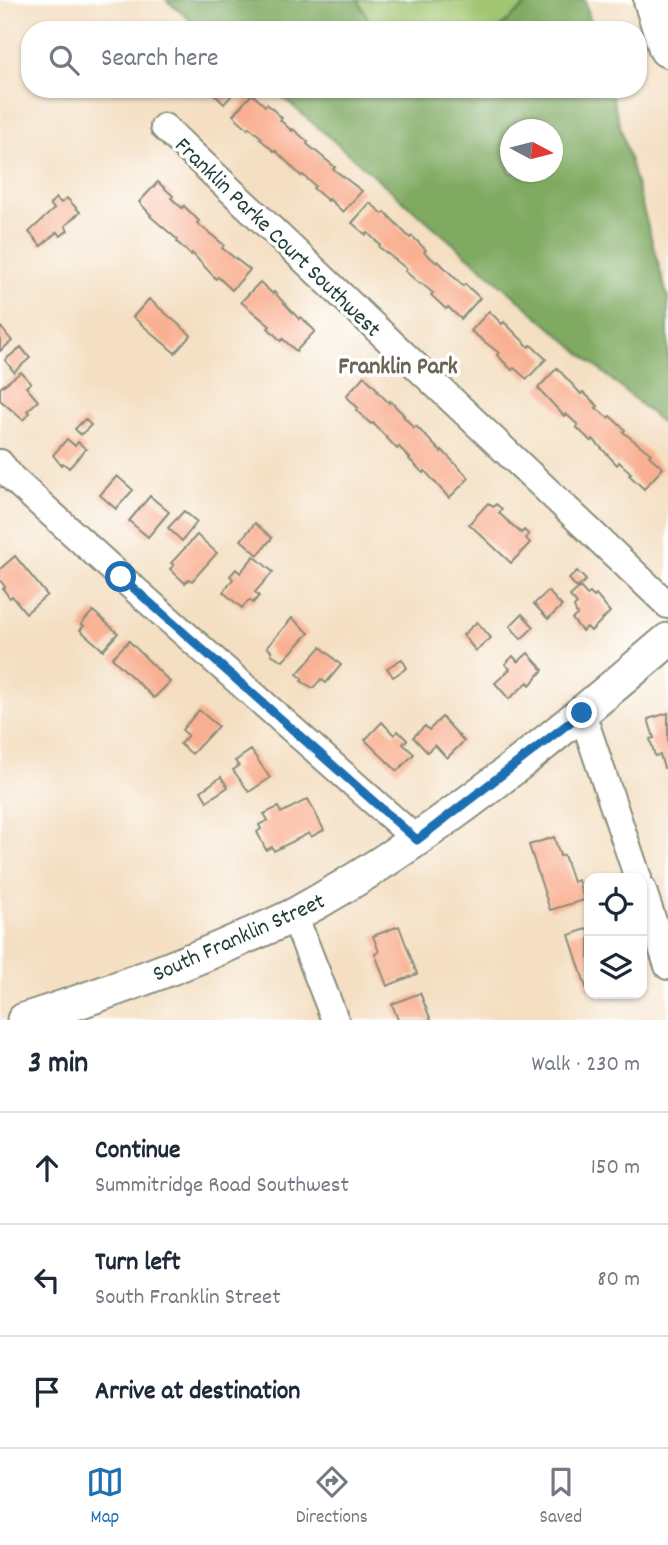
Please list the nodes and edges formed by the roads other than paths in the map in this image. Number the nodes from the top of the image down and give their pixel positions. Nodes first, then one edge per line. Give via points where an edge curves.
1 (653, 0) edge
2 (668, 48) edge
3 (164, 127) dead end
4 (0, 463) edge
5 (668, 605) edge
6 (668, 640) edge
7 (582, 713) junction
8 (417, 840) junction
9 (636, 873) edge
10 (647, 903) edge
11 (294, 915) junction
12 (668, 966) edge
13 (24, 1020) edge
14 (335, 1020) edge

1 - 2 highway
3 - 5 street, Franklin Parke Court Southwest
4 - 8 street
6 - 7 main road, South Franklin Street
7 - 8 main road, South Franklin Street
7 - 9 street
8 - 11 main road, South Franklin Street
10 - 12 street
11 - 13 main road, South Franklin Street via 208,954
11 - 14 street

